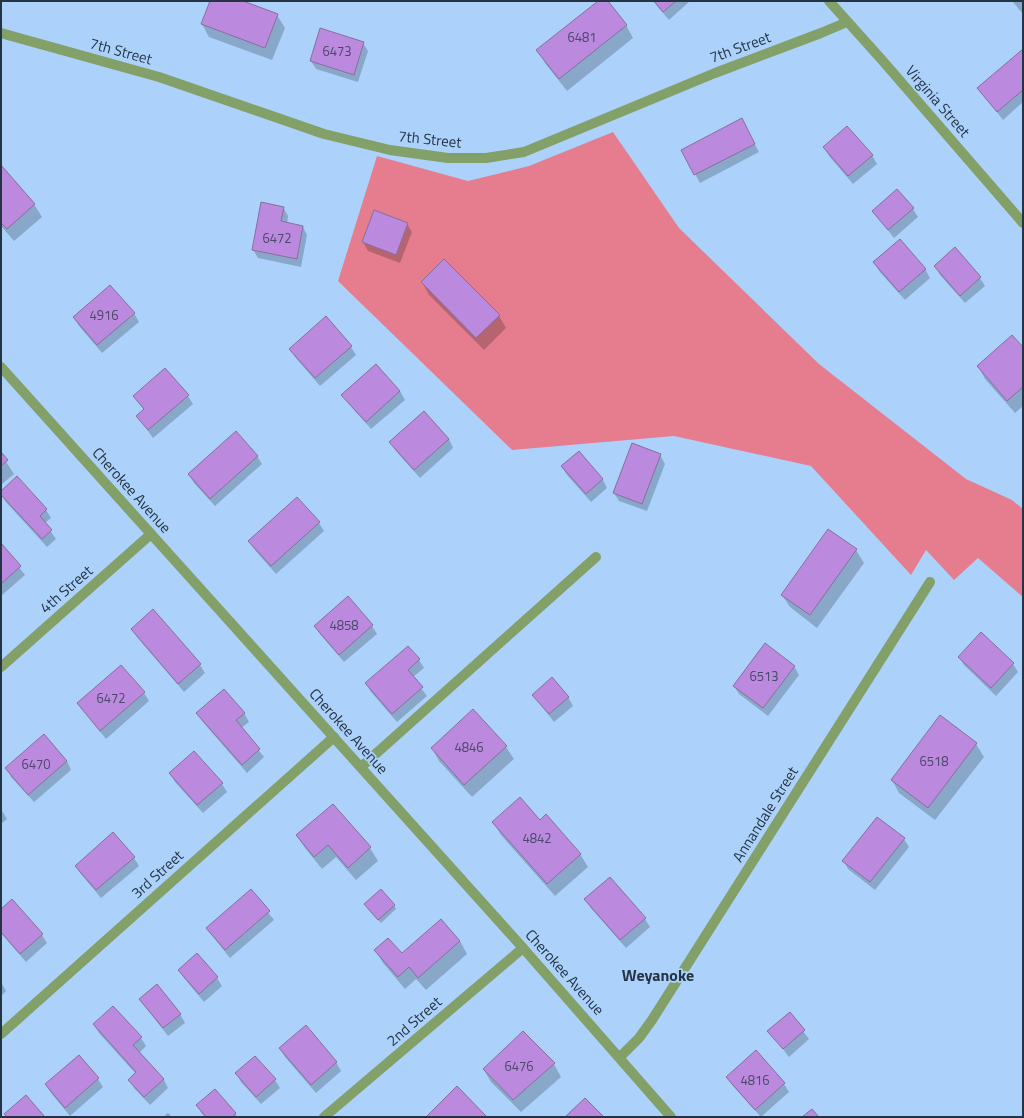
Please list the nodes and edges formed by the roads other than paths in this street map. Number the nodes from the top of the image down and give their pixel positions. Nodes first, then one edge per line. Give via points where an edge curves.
1 (829, 1) edge
2 (847, 22) junction
3 (1, 33) edge
4 (1023, 223) edge
5 (1, 367) edge
6 (151, 534) junction
7 (596, 557) dead end
8 (930, 582) dead end
9 (1, 667) edge
10 (334, 737) junction
11 (361, 767) junction
12 (523, 948) junction
13 (1, 1034) edge
14 (620, 1057) junction
15 (324, 1117) edge
16 (671, 1117) edge

1 - 2 street, Virginia Street
2 - 3 street, 7th Street via 524,152 486,158 448,158 390,150 324,134 159,77
2 - 4 street, Virginia Street
5 - 6 street, Cherokee Avenue
6 - 9 street, 4th Street
6 - 10 street, Cherokee Avenue
7 - 11 street
8 - 14 street, Annandale Street via 652,1020
10 - 11 street, Cherokee Avenue
10 - 13 street, 3rd Street
11 - 12 street, Cherokee Avenue
12 - 14 street, Cherokee Avenue
12 - 15 street, 2nd Street
14 - 16 street, Cherokee Avenue

